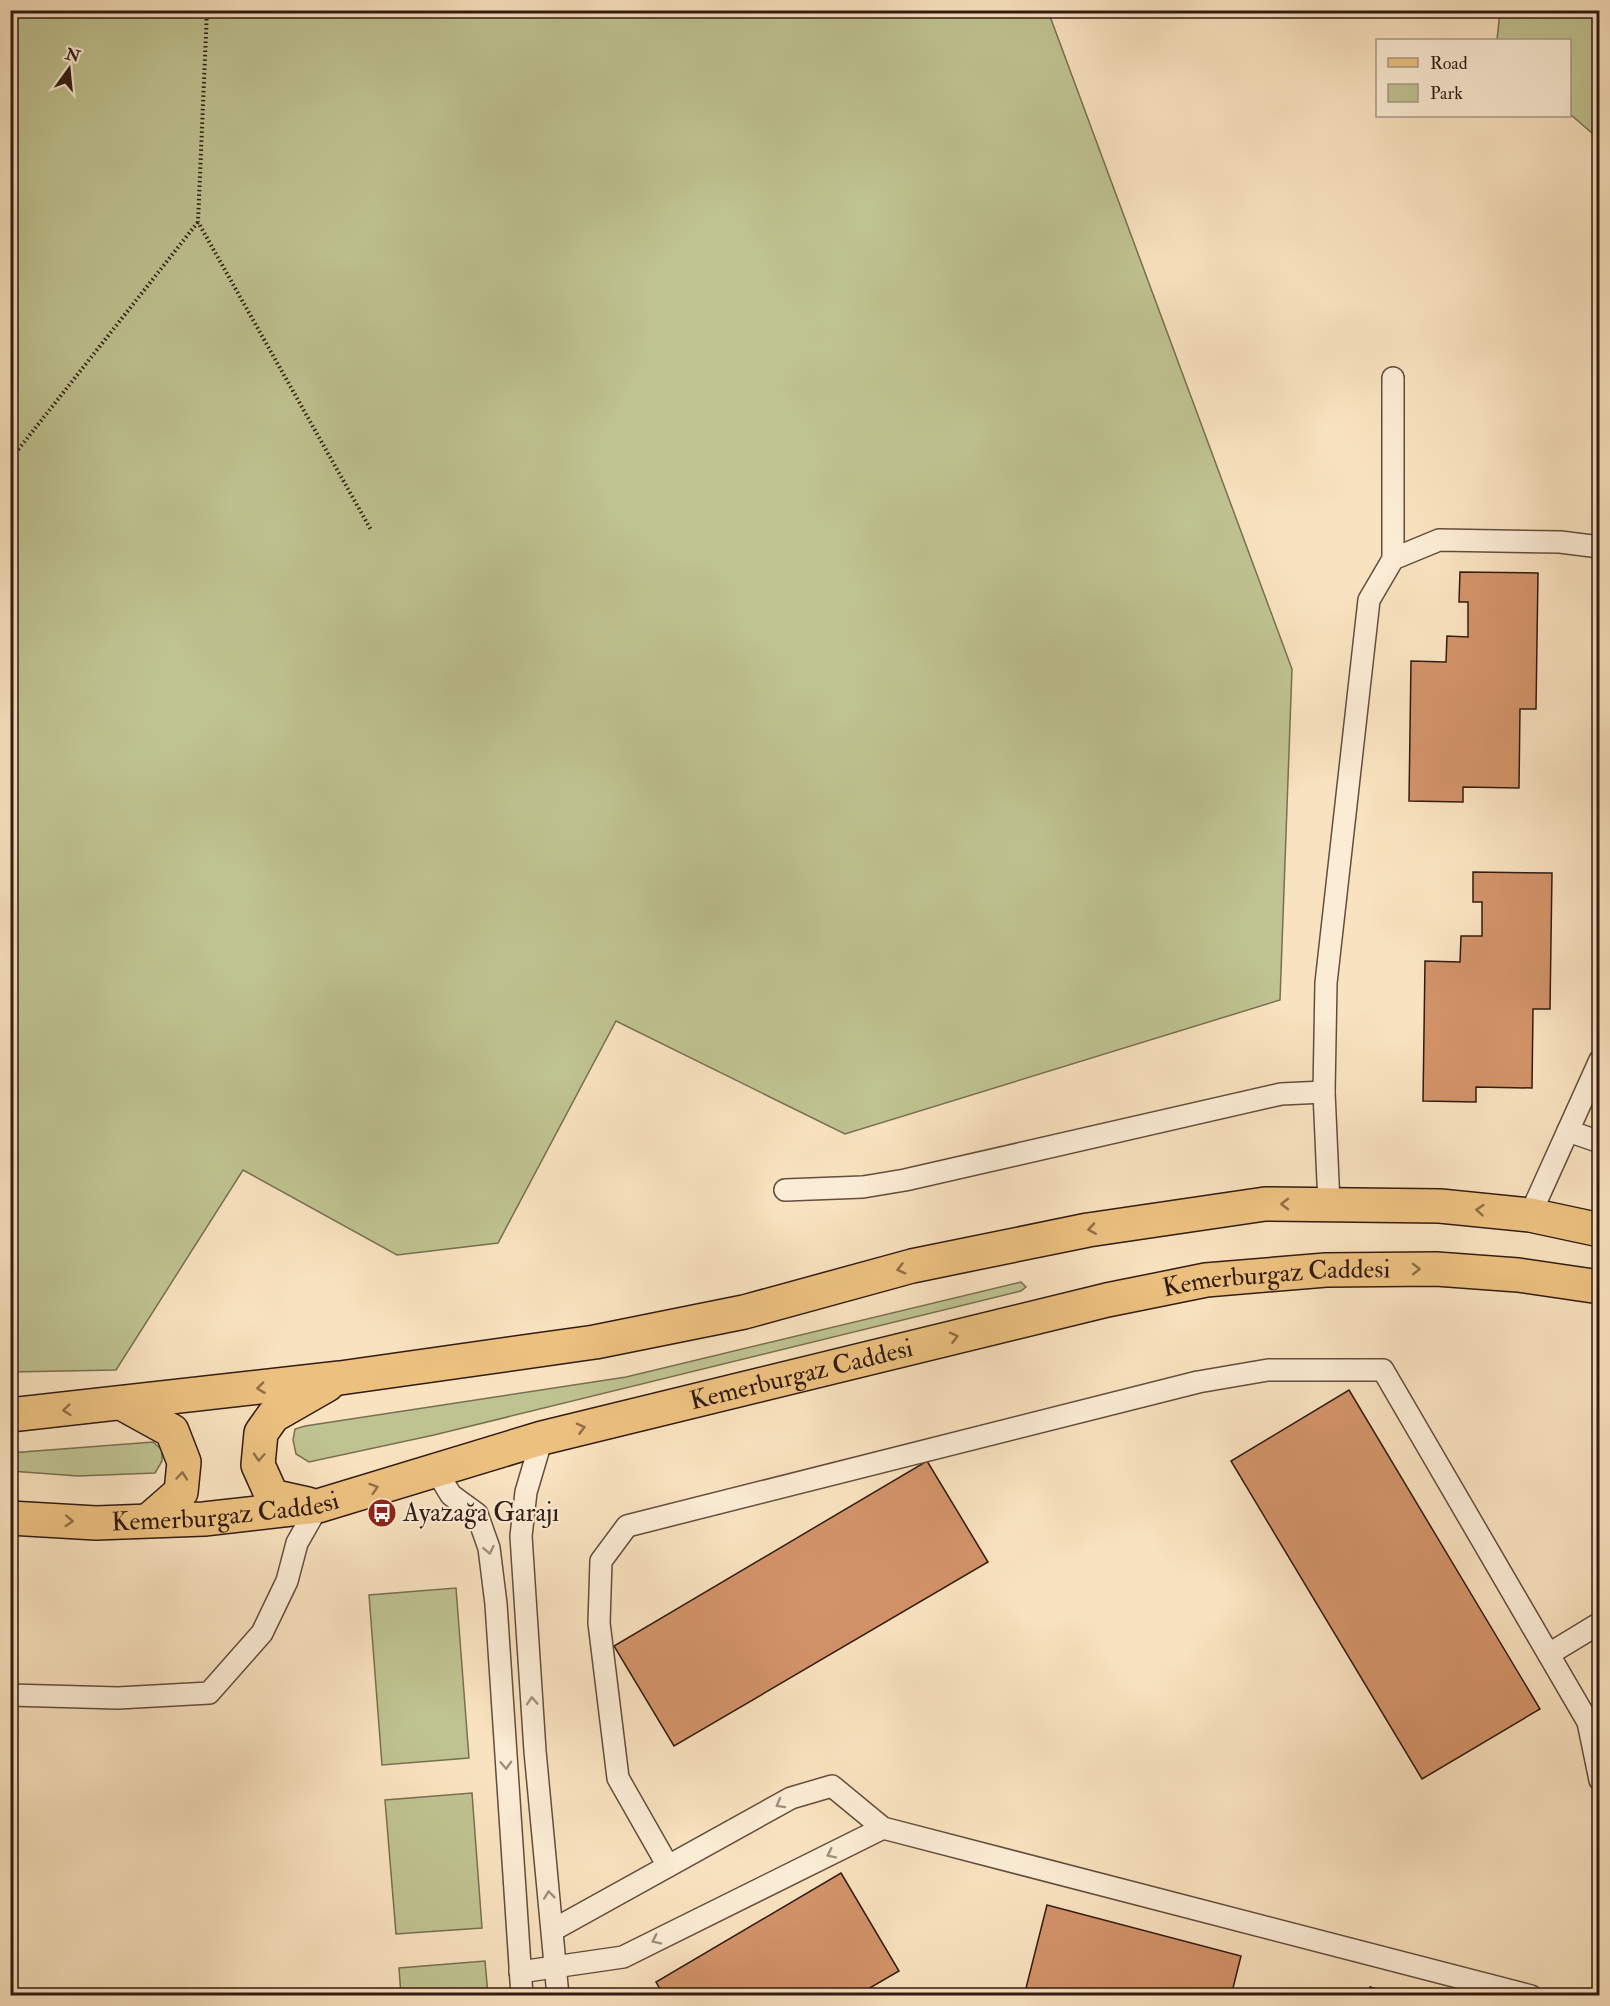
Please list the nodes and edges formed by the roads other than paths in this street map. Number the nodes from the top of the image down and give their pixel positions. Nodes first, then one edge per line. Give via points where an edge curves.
1 (1393, 378) dead end
2 (1599, 547) edge
3 (1393, 559) junction
4 (1599, 1060) edge
5 (1324, 1092) junction
6 (1568, 1131) junction
7 (1599, 1142) edge
8 (785, 1190) dead end
9 (1329, 1204) junction
10 (1530, 1215) junction
11 (1599, 1230) edge
12 (1599, 1287) edge
13 (340, 1378) junction
14 (123, 1404) junction
15 (10, 1415) edge
16 (542, 1438) junction
17 (435, 1469) junction
18 (318, 1506) junction
19 (10, 1518) edge
20 (149, 1520) junction
21 (1599, 1623) edge
22 (1549, 1654) junction
23 (10, 1695) edge
24 (1599, 1780) edge
25 (883, 1828) junction
26 (668, 1866) junction
27 (553, 1930) junction
28 (557, 1965) junction
29 (520, 1972) junction
30 (522, 1995) edge
31 (558, 1995) edge
32 (1531, 1995) edge

1 - 3 lane
2 - 3 lane via 1560,542 1439,540
3 - 5 lane via 1369,600 1361,655 1326,983
4 - 6 lane
5 - 8 lane via 1281,1094 894,1182
5 - 9 lane
6 - 7 lane
6 - 10 lane
10 -> 9 main road via 1440,1206
9 -> 13 main road via 1265,1204 1088,1230 912,1266 744,1312 607,1340
10 - 11 main road
16 -> 12 main road, Kemerburgaz Caddesi via 1096,1302 1206,1280 1326,1270 1436,1269 1518,1275
13 -> 14 main road
13 -> 18 main road via 273,1416 261,1433 258,1465 272,1496
14 -> 15 main road
20 -> 14 main road via 181,1492 184,1462 172,1431
16 - 17 main road, Kemerburgaz Caddesi
27 -> 16 lane via 535,1751 521,1536 526,1492
18 -> 17 main road, Kemerburgaz Caddesi
17 -> 29 lane via 451,1495 477,1514 489,1548
18 - 20 main road, Kemerburgaz Caddesi via 243,1517
18 - 23 lane via 297,1543 287,1581 262,1633 208,1693 118,1698
19 -> 20 main road, Kemerburgaz Caddesi
21 - 22 lane
22 - 24 lane via 1588,1722
22 - 26 lane via 1383,1370 1268,1370 1198,1382 627,1526 601,1561 599,1623 618,1778
25 -> 26 lane via 832,1786 791,1798
25 -> 28 lane via 622,1957
25 - 32 lane
26 - 27 lane
27 - 28 lane
28 - 29 lane
28 - 31 lane
29 - 30 lane

